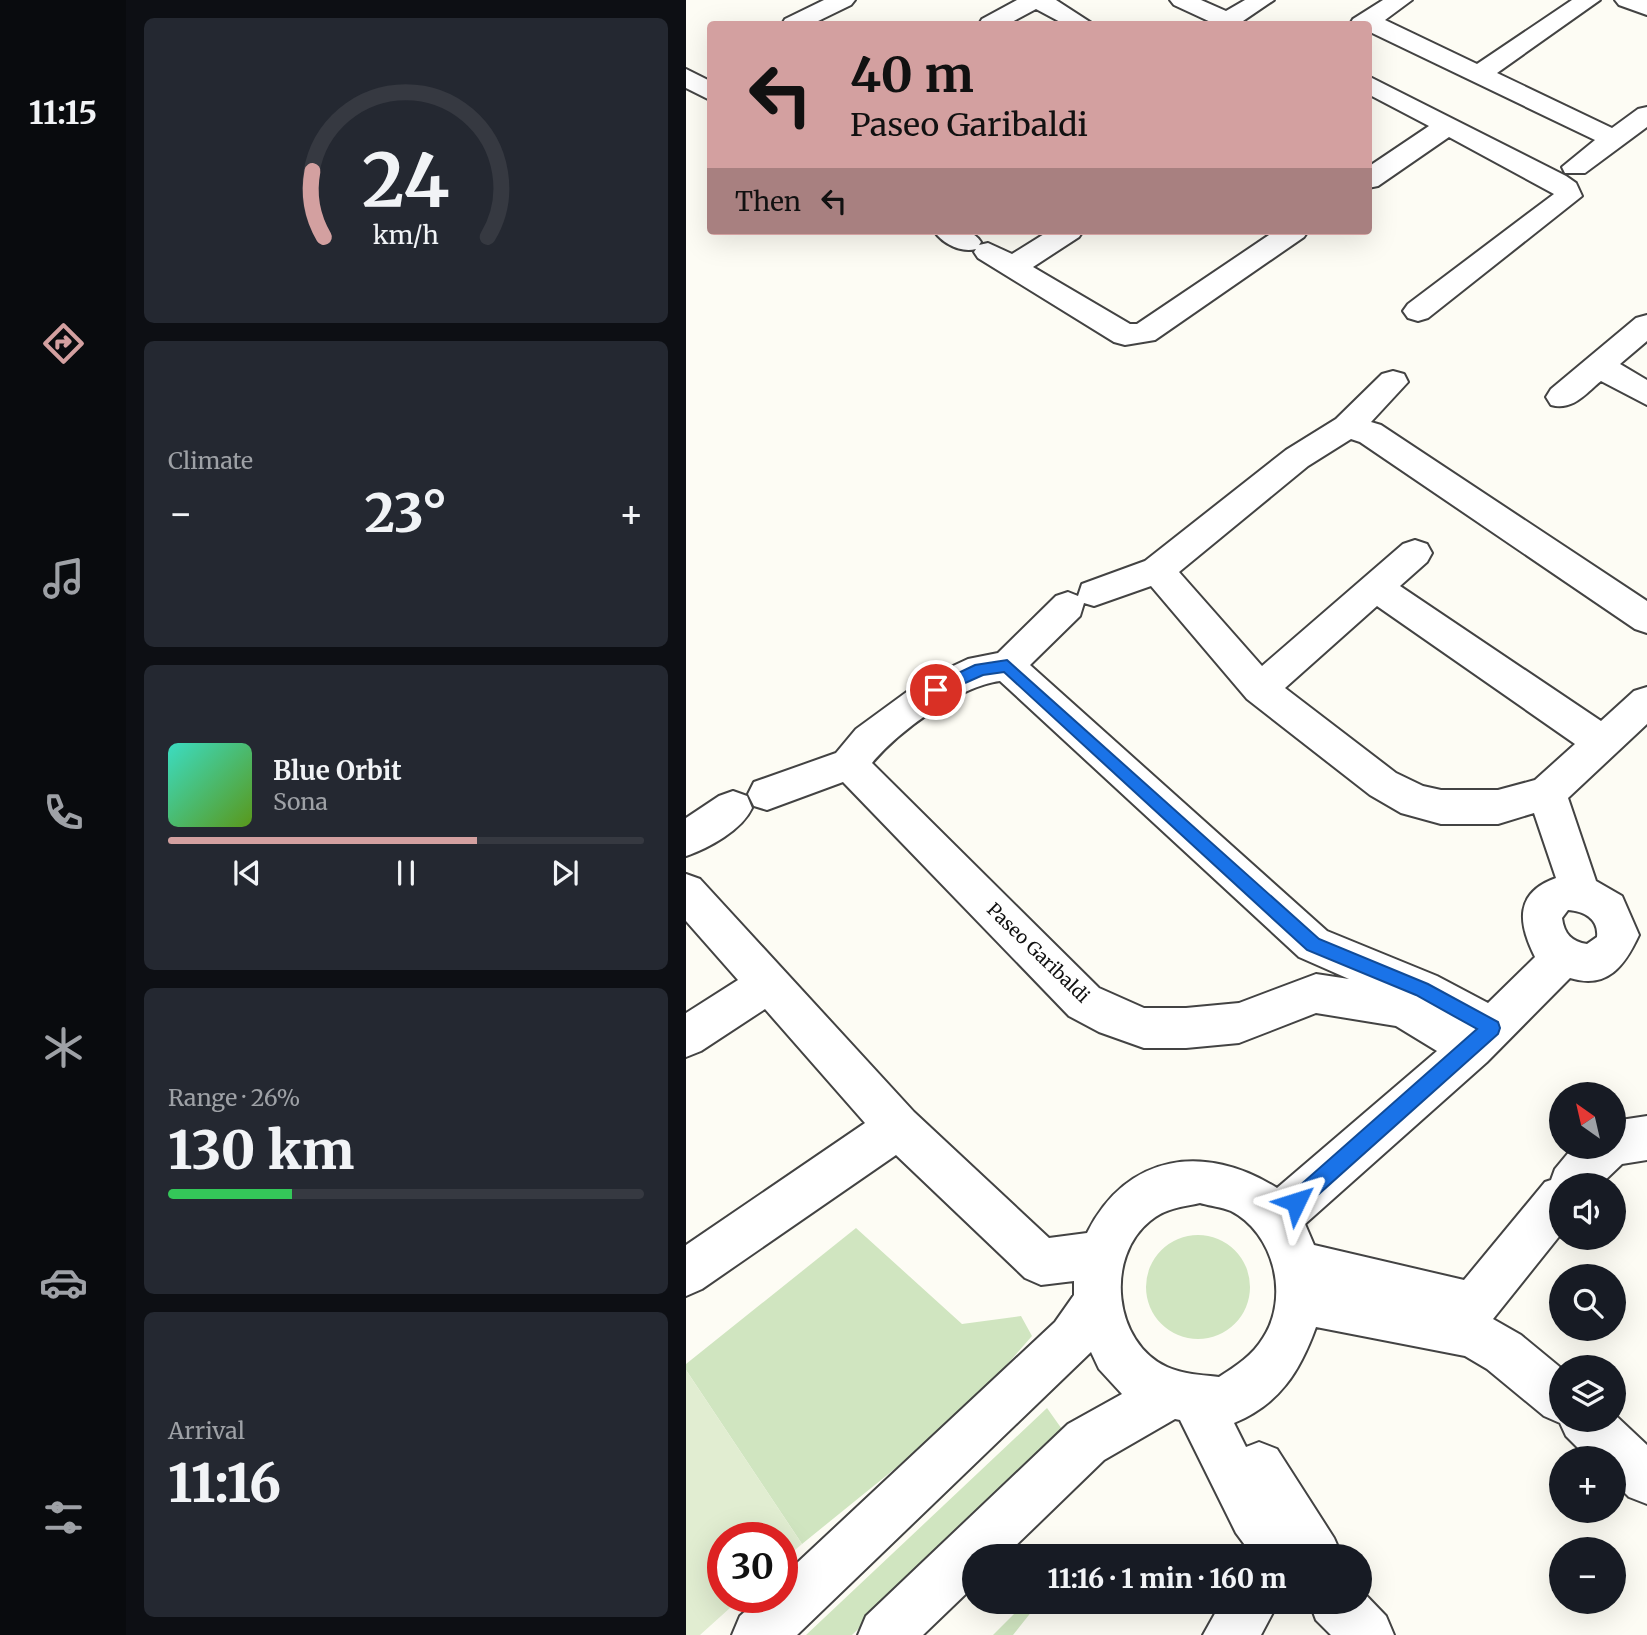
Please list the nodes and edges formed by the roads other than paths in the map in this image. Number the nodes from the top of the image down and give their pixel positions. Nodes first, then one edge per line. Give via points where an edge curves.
1 (843, 0) edge
2 (1037, 0) edge
3 (1182, 0) edge
4 (1400, 0) edge
5 (1588, 0) edge
6 (1627, 0) edge
7 (1647, 8) edge
8 (1241, 14) edge
9 (800, 21) edge
10 (996, 21) edge
11 (1076, 21) edge
12 (1367, 21) edge
13 (1372, 27) edge
14 (695, 74) edge
15 (1479, 74) junction
16 (1372, 86) edge
17 (707, 88) edge
18 (1647, 115) edge
19 (1449, 125) junction
20 (1614, 139) junction
21 (1575, 167) dead end
22 (1372, 177) edge
23 (1048, 235) edge
24 (1288, 235) edge
25 (979, 248) edge
26 (1418, 311) dead end
27 (1647, 325) edge
28 (1599, 366) junction
29 (1393, 382) dead end
30 (1647, 394) edge
31 (1562, 397) dead end
32 (1347, 427) junction
33 (1415, 553) dead end
34 (1157, 570) junction
35 (1375, 587) junction
36 (1647, 619) edge
37 (1007, 666) junction
38 (1260, 689) junction
39 (1647, 702) edge
40 (1603, 743) junction
41 (849, 764) junction
42 (1534, 797) junction
43 (686, 839) edge
44 (686, 892) edge
45 (1567, 894) junction
46 (1633, 934) edge
47 (1313, 944) junction
48 (1563, 957) junction
49 (768, 984) junction
50 (1316, 993) junction
51 (686, 1037) edge
52 (1482, 1038) junction
53 (898, 1127) junction
54 (1647, 1138) edge
55 (1626, 1141) edge
56 (1593, 1159) edge
57 (1582, 1173) edge
58 (1549, 1214) edge
59 (1276, 1219) junction
60 (1101, 1254) junction
61 (686, 1273) edge
62 (1299, 1282) junction
63 (1096, 1305) junction
64 (1472, 1320) junction
65 (1549, 1389) edge
66 (1197, 1398) junction
67 (1597, 1432) edge
68 (1647, 1479) edge
69 (1292, 1544) edge
70 (1244, 1614) edge
71 (759, 1635) edge
72 (885, 1635) edge
73 (1230, 1635) edge

1 - 9 street
2 - 10 street
2 - 11 street
3 - 8 street
4 - 12 street
5 - 15 street
6 - 7 street
13 - 15 street
14 - 17 street
15 - 20 street
16 - 19 street
18 - 20 street
19 - 22 street
19 - 26 street via 1556,181 1568,196
20 - 21 street
23 - 25 street
24 - 25 street via 1134,336 1125,335
27 - 28 street
28 - 30 street
28 - 31 street
29 - 32 street
32 - 34 street via 1297,458
32 - 36 street via 1370,433
33 - 35 street
34 - 37 street via 1081,600
34 - 38 street
35 - 38 street
35 - 40 street
37 - 41 street via 981,669 936,690 869,740
37 - 47 street
38 - 42 street via 1383,784 1415,801 1469,808 1498,807
39 - 40 street
40 - 42 street
41 - 43 street via 750,801
41 - 50 street, Paseo Garibaldi via 1084,1002 1114,1018 1144,1028 1238,1023
42 - 45 street via 1545,855
44 - 49 street
45 - 46 street via 1593,897
45 - 48 street via 1541,914 1540,925 1552,948
46 - 48 street via 1600,960 1576,962
47 - 50 street
47 - 52 street via 1422,990
48 - 52 street
49 - 51 street
49 - 53 street
50 - 52 street via 1403,1007
52 - 59 street
53 - 60 street via 1041,1262
53 - 61 street
54 - 55 street
56 - 57 street
58 - 64 street
59 - 60 street via 1242,1192 1200,1181 1158,1190 1123,1215
59 - 62 street via 1290,1240
60 - 63 street
62 - 64 street
62 - 66 street via 1284,1351 1260,1377
63 - 66 street via 1109,1343 1135,1375
63 - 71 street via 1072,1339
64 - 65 street
66 - 69 street via 1276,1500
66 - 72 street via 1086,1442
67 - 68 street
70 - 73 street

